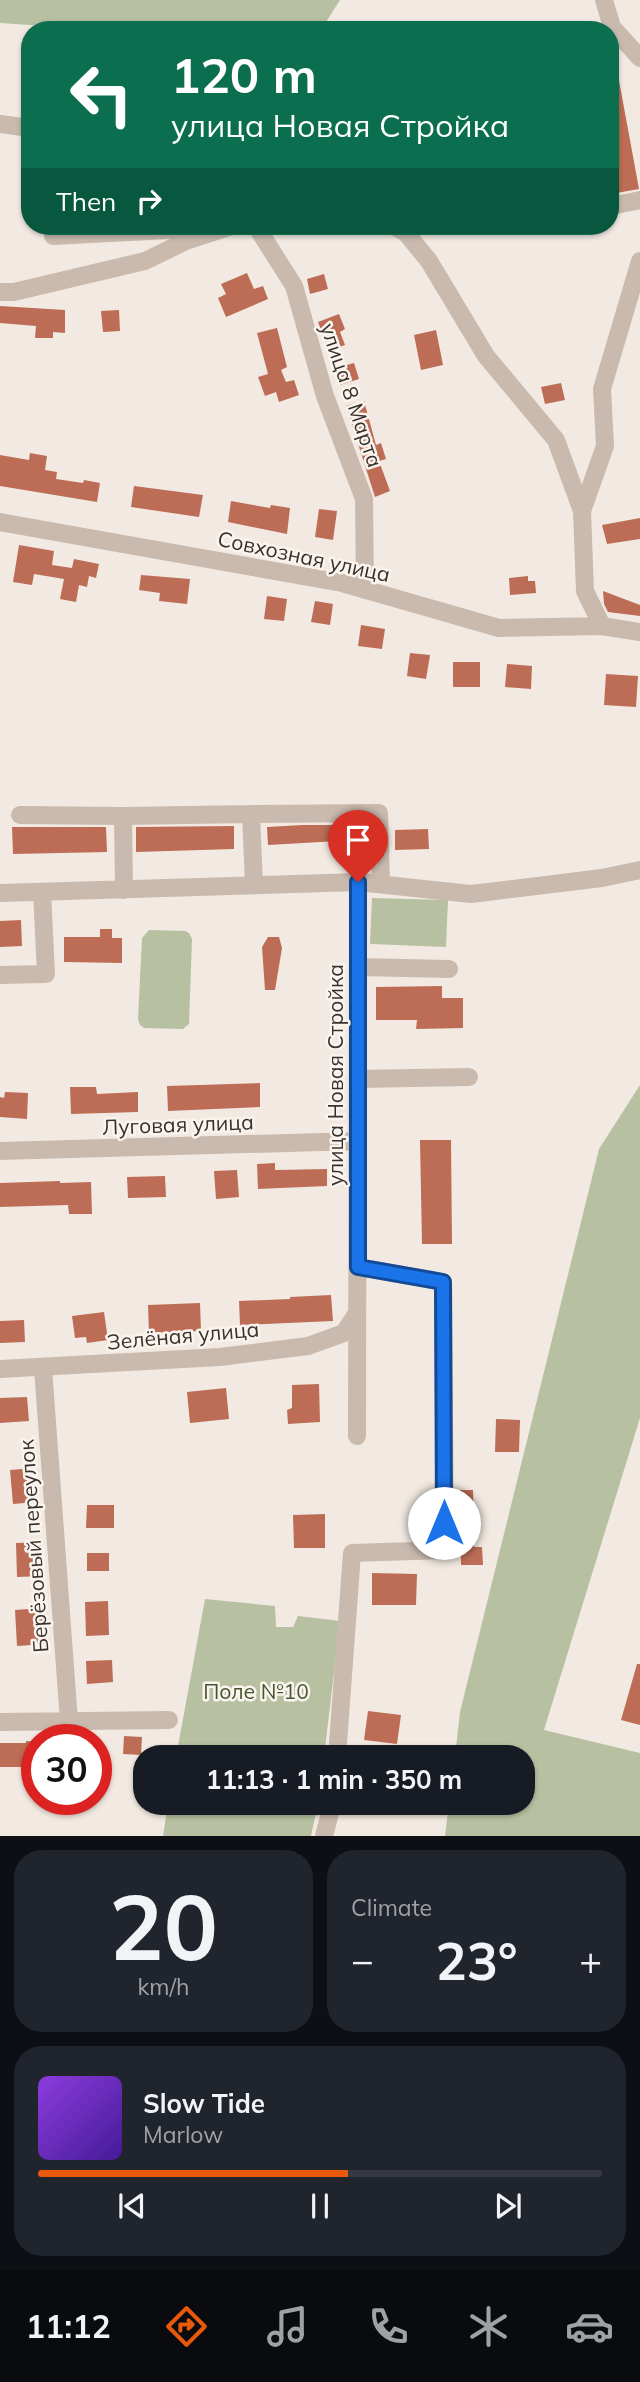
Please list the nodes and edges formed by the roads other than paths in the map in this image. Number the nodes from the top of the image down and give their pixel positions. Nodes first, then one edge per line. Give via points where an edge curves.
1 (604, 0) edge
2 (608, 21) edge
3 (619, 37) edge
4 (640, 58) edge
5 (0, 124) edge
6 (21, 127) edge
7 (640, 200) edge
8 (619, 204) edge
9 (53, 235) edge
10 (71, 235) edge
11 (204, 235) edge
12 (262, 235) edge
13 (408, 235) edge
14 (640, 261) edge
15 (0, 292) edge
16 (582, 511) junction
17 (0, 522) edge
18 (365, 590) junction
19 (602, 626) junction
20 (640, 632) edge
21 (251, 814) junction
22 (20, 815) dead end
23 (123, 816) junction
24 (640, 870) edge
25 (358, 882) junction
26 (381, 884) junction
27 (254, 885) junction
28 (124, 890) junction
29 (43, 892) junction
30 (0, 893) edge
31 (358, 967) junction
32 (449, 969) dead end
33 (0, 975) edge
34 (469, 1077) dead end
35 (358, 1079) junction
36 (358, 1141) junction
37 (0, 1151) edge
38 (358, 1267) junction
39 (357, 1313) junction
40 (43, 1367) junction
41 (0, 1369) edge
42 (357, 1436) dead end
43 (169, 1720) dead end
44 (69, 1721) junction
45 (0, 1722) edge
46 (338, 1745) edge
47 (330, 1815) edge
48 (324, 1836) edge

1 - 2 street
3 - 4 street
5 - 6 street
7 - 8 street
9 - 10 street
11 - 15 street via 145,261
12 - 18 street, улица 8 Марта via 294,286 325,396 364,499
13 - 16 street via 429,261 486,356 556,440
14 - 16 street via 602,389 605,446
16 - 19 street via 585,591
17 - 18 street, Совхозная улица
18 - 19 street, Совхозная улица via 499,628
19 - 20 street, Совхозная улица
21 - 23 street
21 - 26 street via 379,813
21 - 27 street
22 - 23 street
23 - 28 street
24 - 26 street via 471,894
25 - 26 street
25 - 27 street
25 - 31 street, улица Новая Стройка
27 - 28 street
28 - 29 street
29 - 30 street
29 - 33 street via 46,974
31 - 32 street
31 - 35 street, улица Новая Стройка
34 - 35 street
35 - 36 street, улица Новая Стройка
36 - 37 street, Луговая улица
36 - 38 street, улица Новая Стройка
38 - 39 street, улица Новая Стройка
38 - 46 street via 443,1282 445,1550 352,1553
39 - 40 street, Зелёная улица via 344,1333 308,1346 220,1357
39 - 42 street, улица Новая Стройка
40 - 41 street, Зелёная улица
40 - 44 street, Берёзовый переулок
43 - 44 street
44 - 45 street
47 - 48 street

